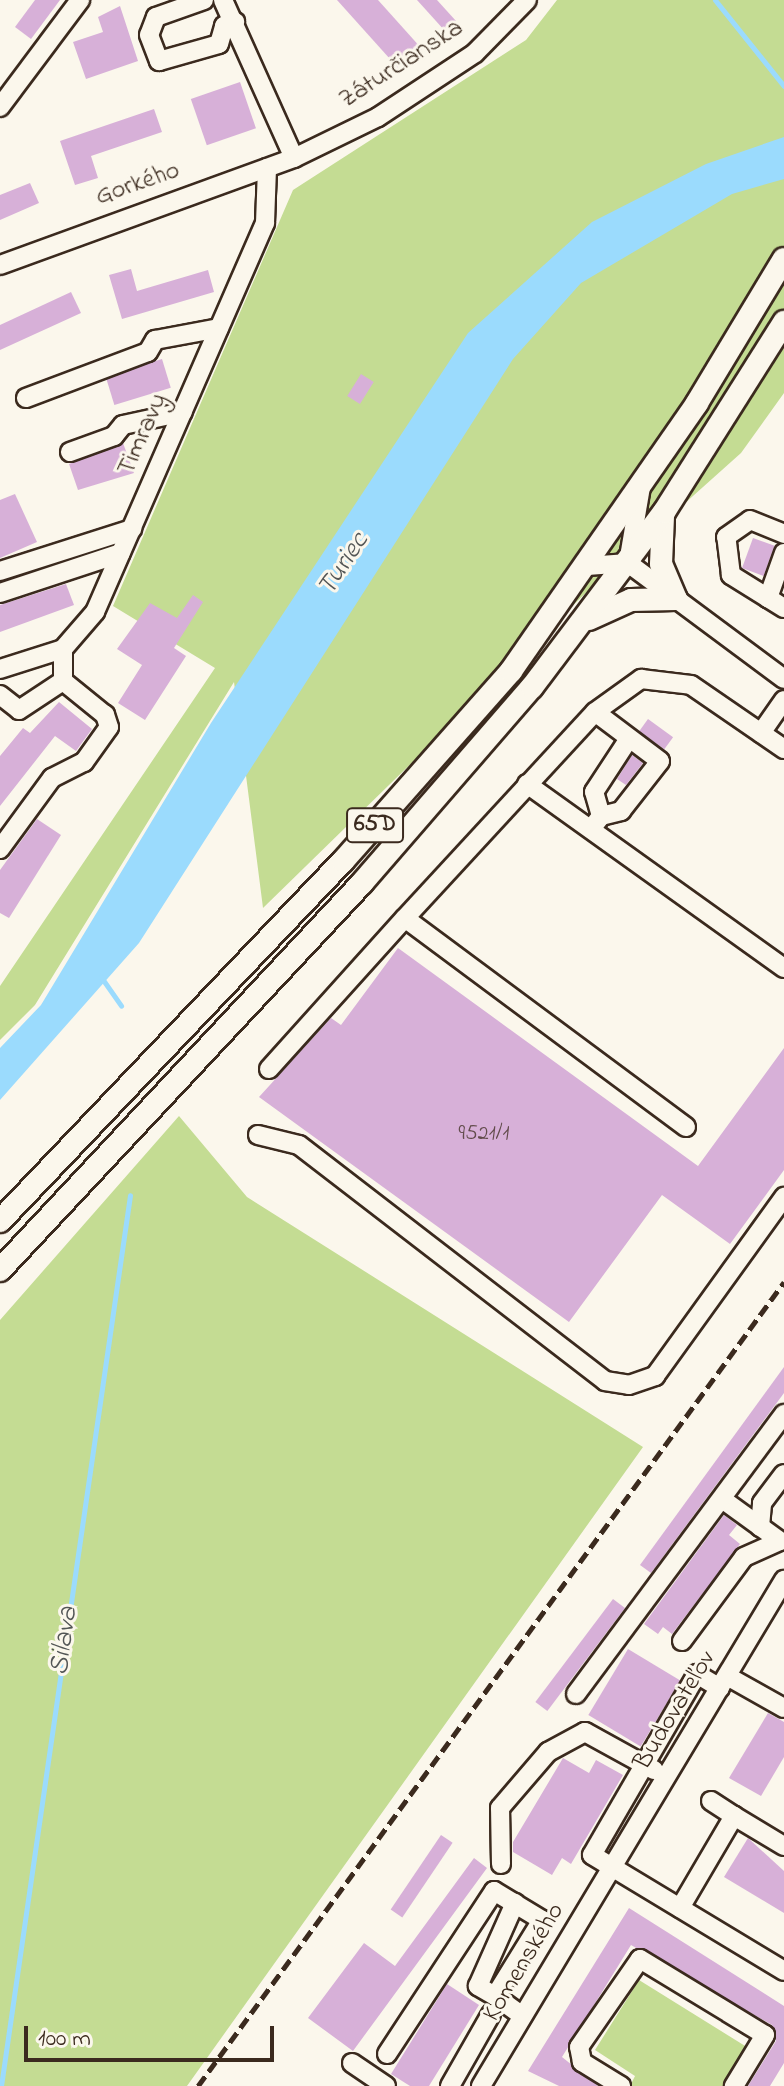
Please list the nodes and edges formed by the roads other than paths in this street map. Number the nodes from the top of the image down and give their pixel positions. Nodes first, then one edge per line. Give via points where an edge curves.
1 (80, 0) edge
2 (204, 0) edge
3 (223, 0) edge
4 (527, 0) edge
5 (235, 22) junction
6 (0, 107) edge
7 (294, 158) junction
8 (267, 168) junction
9 (784, 259) edge
10 (0, 265) edge
11 (784, 322) edge
12 (219, 328) junction
13 (26, 398) dead end
14 (183, 412) junction
15 (70, 452) dead end
16 (641, 486) junction
17 (664, 512) junction
18 (132, 529) junction
19 (784, 534) edge
20 (121, 553) junction
21 (784, 553) edge
22 (628, 563) junction
23 (587, 566) junction
24 (0, 571) edge
25 (0, 593) edge
26 (768, 598) junction
27 (676, 599) junction
28 (784, 608) edge
29 (584, 620) junction
30 (63, 649) junction
31 (0, 669) edge
32 (784, 679) edge
33 (63, 681) junction
34 (0, 695) edge
35 (784, 700) edge
36 (595, 712) junction
37 (761, 733) junction
38 (639, 747) junction
39 (784, 749) edge
40 (527, 784) junction
41 (596, 823) junction
42 (0, 849) edge
43 (405, 918) junction
44 (784, 968) edge
45 (269, 1069) dead end
46 (686, 1127) dead end
47 (258, 1135) dead end
48 (784, 1197) edge
49 (0, 1221) edge
50 (0, 1270) edge
51 (784, 1414) edge
52 (784, 1474) edge
53 (722, 1499) junction
54 (760, 1527) junction
55 (782, 1542) edge
56 (784, 1580) edge
57 (682, 1641) dead end
58 (724, 1682) junction
59 (576, 1694) dead end
60 (784, 1708) edge
61 (645, 1765) junction
62 (666, 1778) junction
63 (711, 1801) dead end
64 (734, 1816) junction
65 (784, 1846) edge
66 (501, 1864) dead end
67 (613, 1867) junction
68 (515, 1903) junction
69 (680, 1908) junction
70 (784, 1971) edge
71 (493, 2005) junction
72 (523, 2016) junction
73 (387, 2054) dead end
74 (352, 2063) dead end
75 (617, 2085) edge
76 (386, 2086) edge
77 (450, 2086) edge
78 (481, 2086) edge
79 (734, 2086) edge

1 - 6 street
2 - 5 street via 156,17 149,35 159,61 219,44 224,26
3 - 5 street
4 - 7 street, Záturčianska via 475,53 378,117
5 - 7 street
7 - 8 street, Gorkého
8 - 10 street, Gorkého
8 - 12 street, Timravy via 265,223
9 - 16 main road, 65D
11 - 17 main road, 65D
12 - 13 street via 155,340 148,352
12 - 14 street, Timravy
14 - 15 street via 123,425 114,436
14 - 18 street, Timravy
16 - 22 street
16 - 23 main road, 65D
17 - 22 main road, 65D
17 - 27 main road via 661,564
18 - 20 street, Timravy
18 - 24 street
19 - 26 street via 750,520 726,537 731,575
20 - 25 street
20 - 30 street, Timravy via 88,626
21 - 26 street
22 - 23 street
22 - 27 street
22 - 29 main road, 65D
23 - 49 main road, 65D via 511,671 421,775
26 - 28 street
27 - 29 main road via 631,600
27 - 32 street
29 - 50 main road, 65D via 372,872
30 - 31 street, Timravy
30 - 33 street
33 - 34 street via 19,710
33 - 42 street via 105,715 109,727 84,762 52,778
35 - 37 street
36 - 37 street via 619,689 664,676 691,685
36 - 38 street
36 - 40 street
37 - 39 street
38 - 41 street via 594,792
38 - 41 street via 660,761 621,811
40 - 41 street
40 - 43 street
41 - 44 street
43 - 45 street
43 - 46 street
47 - 48 street via 299,1145 605,1381 629,1385 655,1376
51 - 53 street
52 - 54 street via 762,1503
53 - 54 street
53 - 59 street
54 - 55 street
55 - 57 street via 744,1557
56 - 58 street, Budovateľov
58 - 60 street
58 - 61 street via 697,1674
58 - 62 street, Budovateľov
61 - 62 street
61 - 66 street via 585,1732 548,1752 500,1808
61 - 67 street via 592,1855
62 - 67 street, Budovateľov
63 - 64 street
64 - 65 street
64 - 69 street
67 - 69 street
67 - 72 street, Komenského
68 - 71 street via 478,1986
68 - 71 street via 542,1920
68 - 73 street via 494,1891
69 - 70 street
71 - 72 street
71 - 77 street
72 - 78 street, Komenského
74 - 76 street
75 - 79 street via 582,2062 579,2047 640,1959 765,2035

